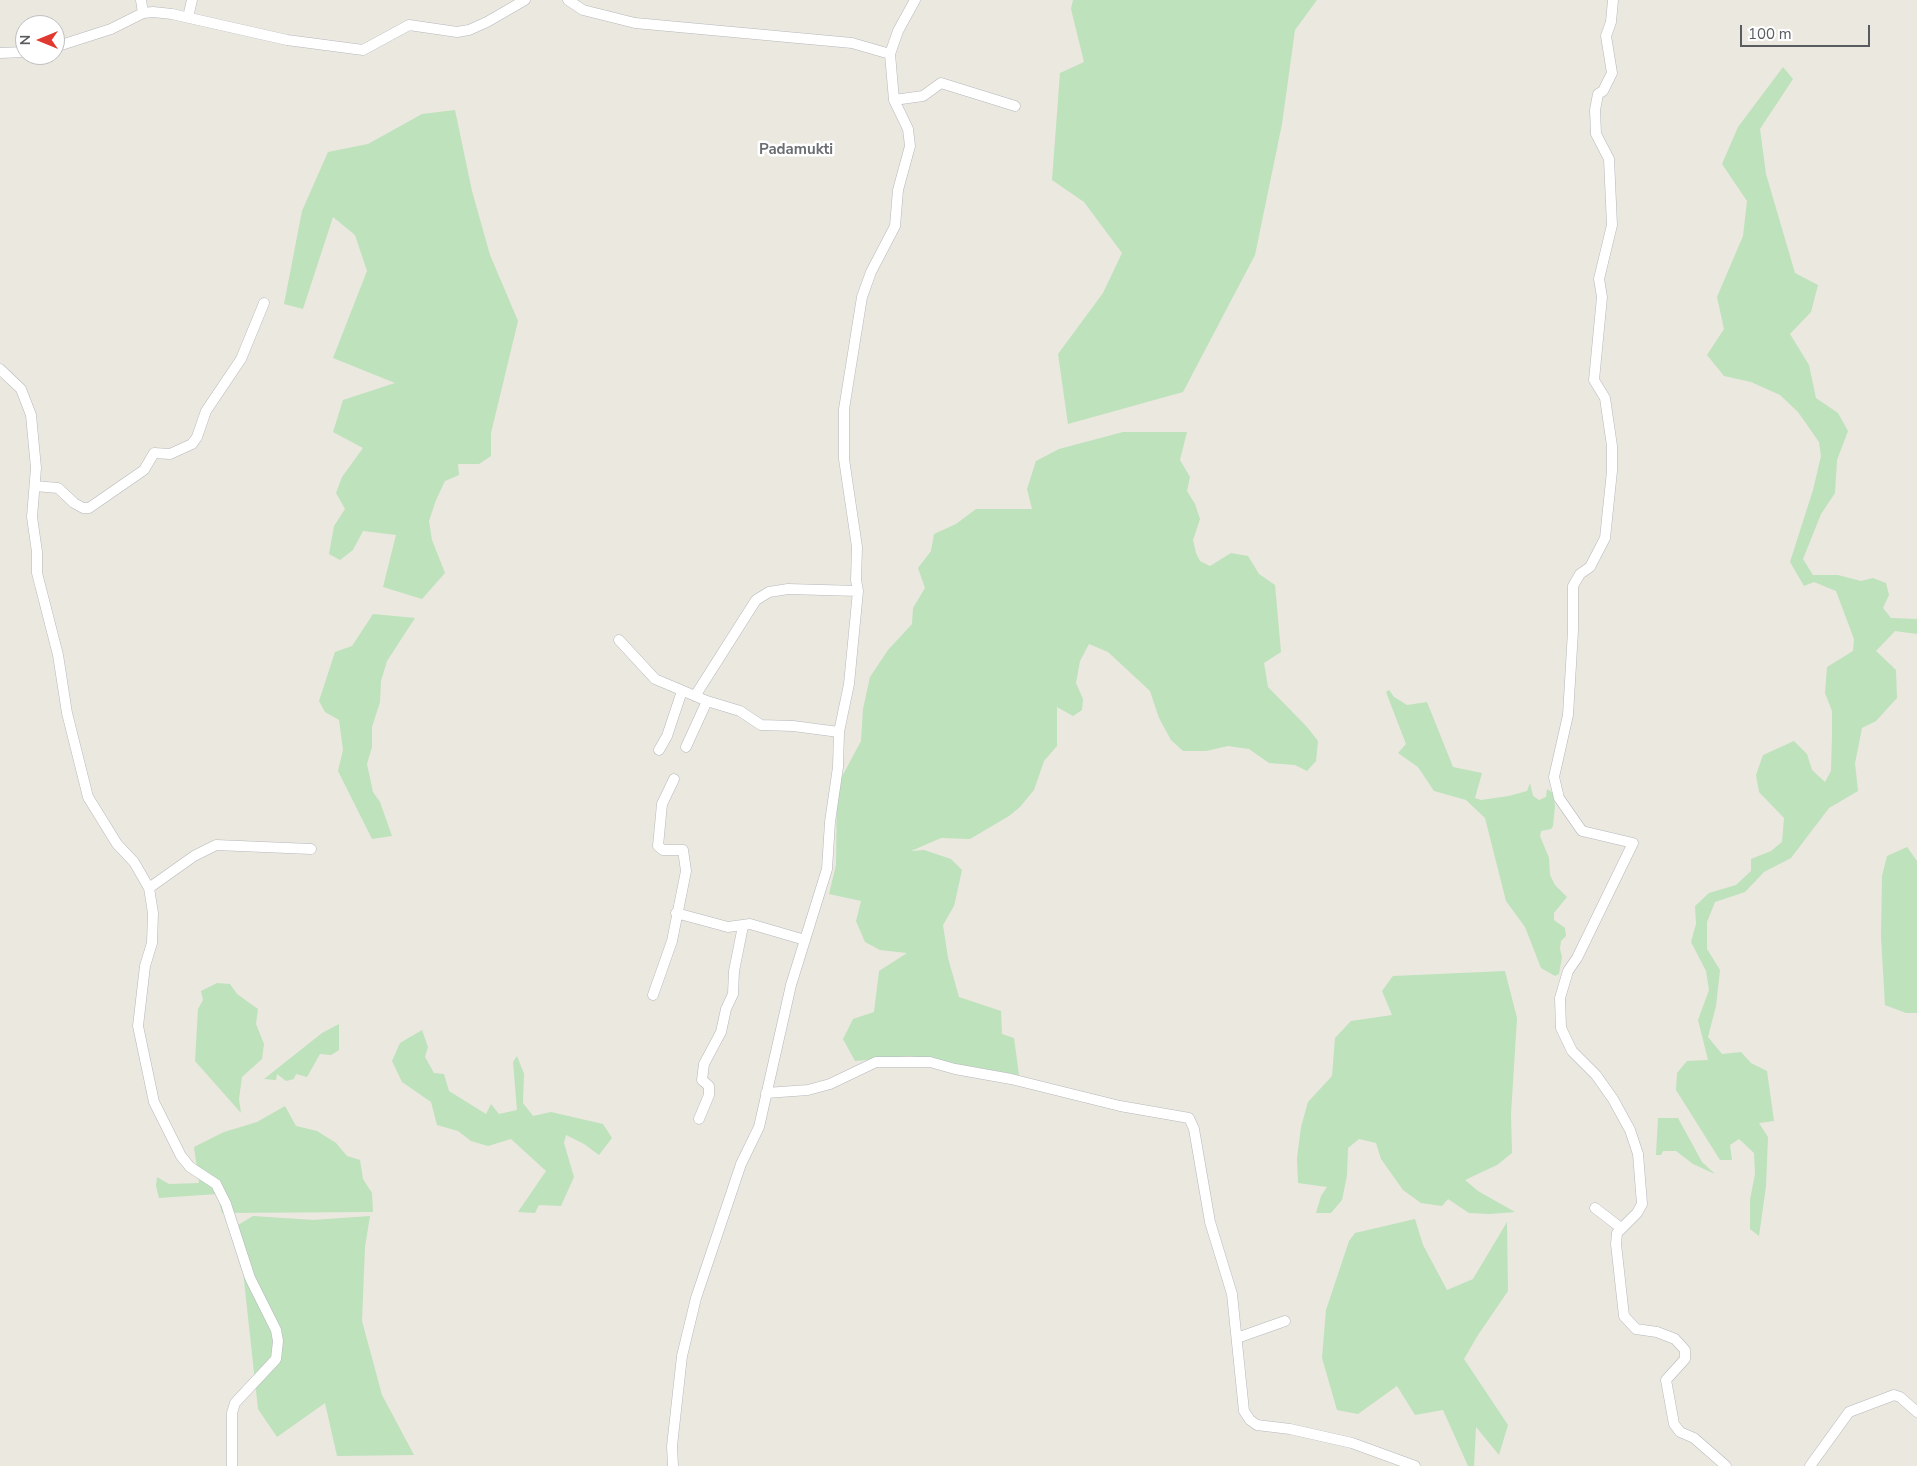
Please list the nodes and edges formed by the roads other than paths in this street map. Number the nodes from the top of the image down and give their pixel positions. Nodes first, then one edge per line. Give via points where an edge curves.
1 (141, 0) edge
2 (192, 0) edge
3 (526, 0) edge
4 (568, 0) edge
5 (915, 0) edge
6 (1613, 0) edge
7 (143, 13) junction
8 (188, 18) junction
9 (65, 44) edge
10 (15, 52) edge
11 (0, 53) edge
12 (890, 54) junction
13 (894, 100) junction
14 (1015, 106) dead end
15 (264, 303) dead end
16 (0, 369) edge
17 (35, 486) junction
18 (858, 591) junction
19 (619, 640) dead end
20 (682, 691) junction
21 (695, 696) junction
22 (707, 701) junction
23 (839, 732) junction
24 (686, 748) dead end
25 (659, 750) dead end
26 (674, 779) dead end
27 (310, 850) dead end
28 (149, 888) junction
29 (676, 913) junction
30 (742, 926) junction
31 (805, 940) junction
32 (653, 995) dead end
33 (766, 1093) junction
34 (699, 1119) dead end
35 (1595, 1208) dead end
36 (1622, 1228) junction
37 (1285, 1321) dead end
38 (1237, 1338) junction
39 (1917, 1412) edge
40 (232, 1466) edge
41 (673, 1466) edge
42 (1415, 1466) edge
43 (1726, 1466) edge
44 (1810, 1466) edge

1 - 7 street
2 - 8 street
3 - 8 street via 469,30 456,32 409,25 363,50 287,40
4 - 12 street via 592,13 635,23 852,43
5 - 12 street
6 - 36 street via 1606,36 1612,73 1598,94 1595,110 1596,134 1609,159 1612,225 1599,279 1602,297 1594,380 1605,398 1612,471 1605,538 1590,567 1580,574 1573,586 1568,715 1554,777 1559,798 1582,831 1633,843 1578,958 1568,971 1560,998 1562,1028 1572,1051 1610,1093 1637,1148 1642,1204
7 - 8 street via 162,12
7 - 9 street via 111,29
10 - 11 street
12 - 13 street
13 - 14 street via 923,96 936,84 943,84
13 - 18 street via 908,130 910,146 898,190 895,226 862,297 844,409 844,459 857,547
15 - 17 street via 241,359 206,411 192,444 170,454 154,453 144,470 89,508 74,503 58,488
16 - 17 street via 21,389 31,415
17 - 28 street via 31,504 38,573 88,797
18 - 21 street via 788,588 769,592 756,600
18 - 23 street via 849,684
19 - 20 street via 653,677
20 - 21 street
20 - 25 street
21 - 22 street
22 - 23 street via 740,711 761,724
22 - 24 street
23 - 31 street via 827,869
26 - 29 street via 662,804 658,846 663,850 681,849 684,853 686,871
27 - 28 street via 216,845 194,856
28 - 40 street via 153,913 152,943 145,966 138,1026 154,1102 180,1156 190,1167 216,1184 226,1204 250,1278 278,1340 276,1359 236,1403 232,1413
29 - 30 street via 728,927
29 - 32 street via 672,941
30 - 31 street via 750,924
30 - 34 street via 733,994 721,1032 704,1064 702,1080 709,1086 709,1095
31 - 33 street
33 - 38 street via 808,1090 830,1084 876,1062 930,1062 1120,1106 1189,1118 1194,1129 1210,1222 1232,1294
33 - 41 street via 759,1127 741,1164 717,1233 682,1356 672,1446
35 - 36 street
36 - 43 street via 1617,1233 1616,1250 1624,1316 1636,1329 1675,1339 1685,1350 1685,1359 1666,1380 1674,1424
37 - 38 street
38 - 42 street via 1244,1412 1250,1420 1267,1427 1352,1443
39 - 44 street via 1894,1395 1849,1412

